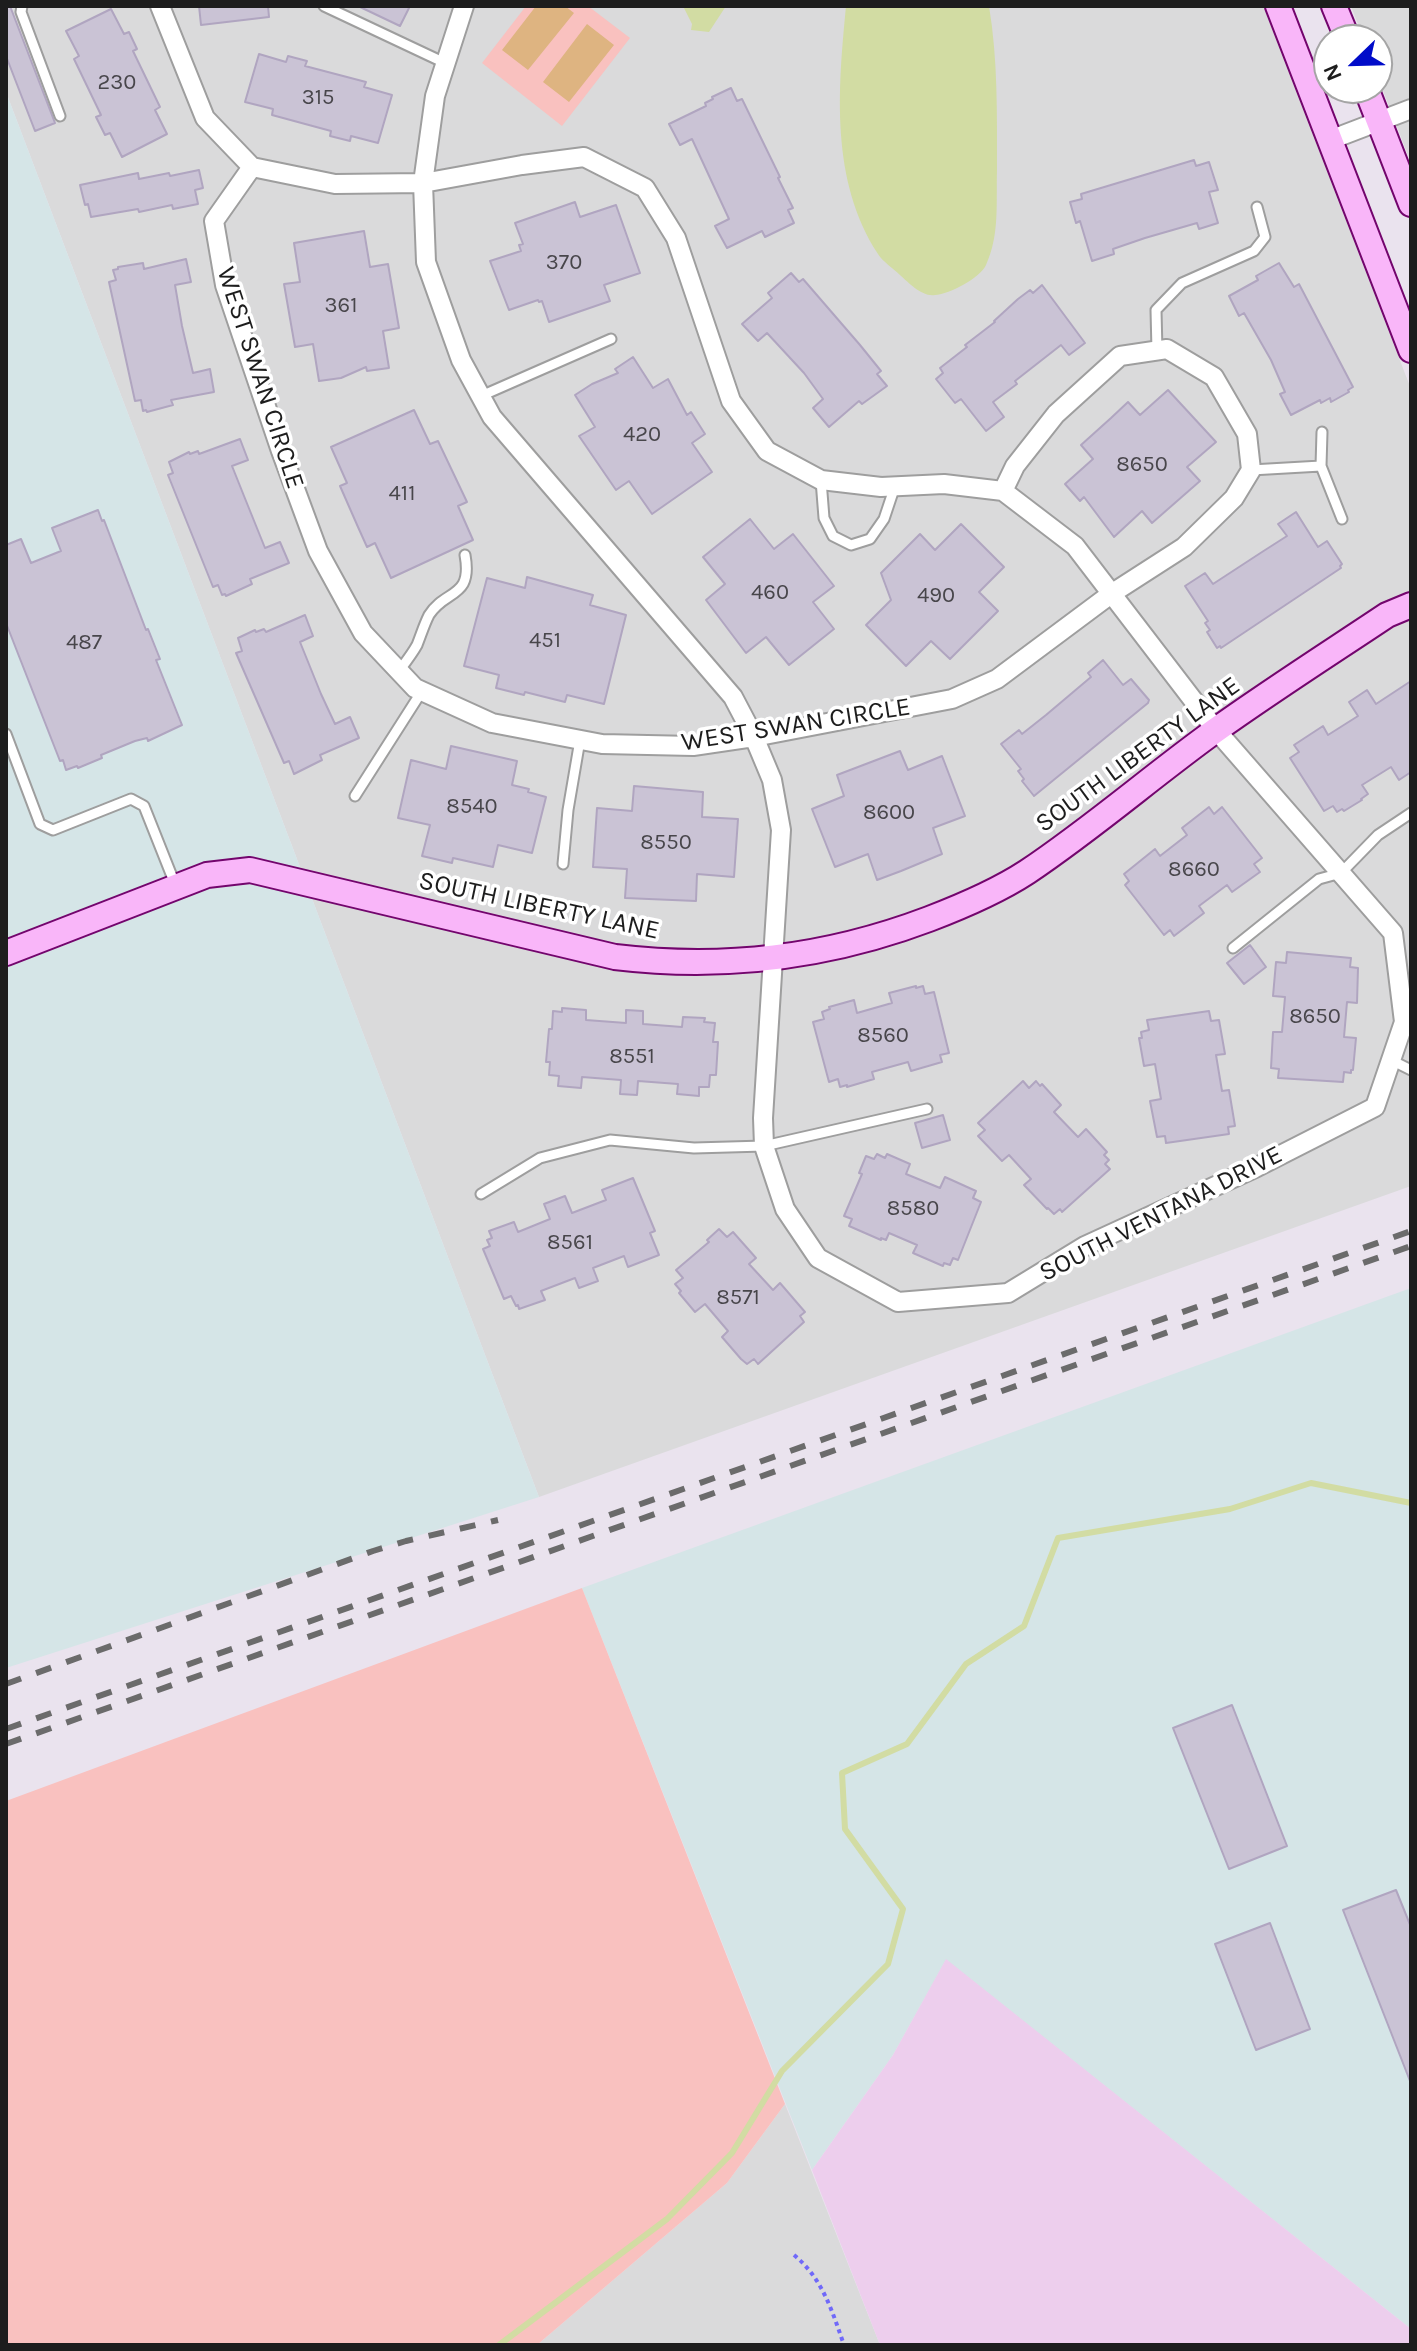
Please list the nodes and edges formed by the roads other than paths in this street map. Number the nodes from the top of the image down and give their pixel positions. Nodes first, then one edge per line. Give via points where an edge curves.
1 (22, 6) edge
2 (160, 6) edge
3 (324, 6) edge
4 (464, 6) edge
5 (1278, 6) edge
6 (445, 63) junction
7 (1372, 104) edge
8 (1411, 109) edge
9 (60, 116) dead end
10 (1379, 122) junction
11 (1330, 140) junction
12 (252, 167) junction
13 (423, 183) junction
14 (1411, 204) edge
15 (1257, 207) dead end
16 (611, 339) dead end
17 (1411, 350) edge
18 (1157, 351) junction
19 (481, 396) junction
20 (1322, 432) dead end
21 (1321, 466) junction
22 (1251, 470) junction
23 (821, 480) junction
24 (895, 486) junction
25 (1003, 491) junction
26 (1342, 519) dead end
27 (465, 555) dead end
28 (1111, 594) junction
29 (1411, 605) edge
30 (399, 671) junction
31 (422, 691) junction
32 (1216, 730) junction
33 (6, 734) edge
34 (754, 737) junction
35 (580, 740) junction
36 (355, 796) dead end
37 (1411, 813) edge
38 (563, 864) dead end
39 (1341, 873) junction
40 (176, 887) junction
41 (1233, 948) dead end
42 (6, 953) edge
43 (774, 957) junction
44 (1391, 1060) junction
45 (1411, 1070) edge
46 (927, 1109) dead end
47 (764, 1146) junction
48 (481, 1194) dead end

1 - 9 lane
2 - 12 street via 205,118
3 - 6 lane
4 - 6 street, SOUTH VENTANA DRIVE
5 - 11 street
6 - 13 street, SOUTH VENTANA DRIVE
7 - 10 street
8 - 10 street
10 - 11 street
10 - 14 street
11 - 17 street
12 - 13 street via 335,184
12 - 30 street, WEST SWAN CIRCLE via 214,221 225,285 318,551 363,633
13 - 19 street, SOUTH VENTANA DRIVE via 426,262 461,360
13 - 23 street via 584,157 645,188 676,238 731,401 767,451
15 - 18 lane via 1265,237 1254,251 1182,283 1156,310
16 - 19 lane
18 - 22 street via 1167,349 1214,377 1247,434
18 - 25 street via 1120,356 1056,414 1015,466
19 - 34 street, SOUTH VENTANA DRIVE via 492,417 733,697
20 - 21 lane
21 - 22 lane
21 - 26 lane
22 - 28 street via 1234,498 1184,547
23 - 24 street
23 - 24 lane via 824,518 833,536 851,545 870,539 884,519
24 - 25 street via 944,484
25 - 28 street via 1075,546
27 - 30 lane via 464,583 436,606
28 - 32 street, SOUTH VENTANA DRIVE
28 - 34 street, WEST SWAN CIRCLE via 997,679 952,699
29 - 32 street, SOUTH LIBERTY LANE via 1387,615
30 - 31 street, WEST SWAN CIRCLE
31 - 35 street, WEST SWAN CIRCLE via 492,723
31 - 36 lane
32 - 39 street, SOUTH VENTANA DRIVE
32 - 43 street, SOUTH LIBERTY LANE via 1026,873 961,907 884,936
33 - 40 lane via 40,824 53,830 131,799 144,806
34 - 35 street, WEST SWAN CIRCLE via 693,746
34 - 43 street, SOUTH VENTANA DRIVE via 772,780 781,830
35 - 38 lane
37 - 39 lane via 1378,835
39 - 41 lane via 1319,879
39 - 44 street, SOUTH VENTANA DRIVE via 1393,933 1404,1022
40 - 42 street, SOUTH LIBERTY LANE
40 - 43 street, SOUTH LIBERTY LANE via 207,875 250,870 615,957 696,963
43 - 47 street, SOUTH VENTANA DRIVE
44 - 45 lane
44 - 47 street, SOUTH VENTANA DRIVE via 1375,1107 1085,1246 1008,1293 898,1302 818,1258 785,1209
46 - 47 lane
47 - 48 lane via 694,1148 610,1140 540,1158

